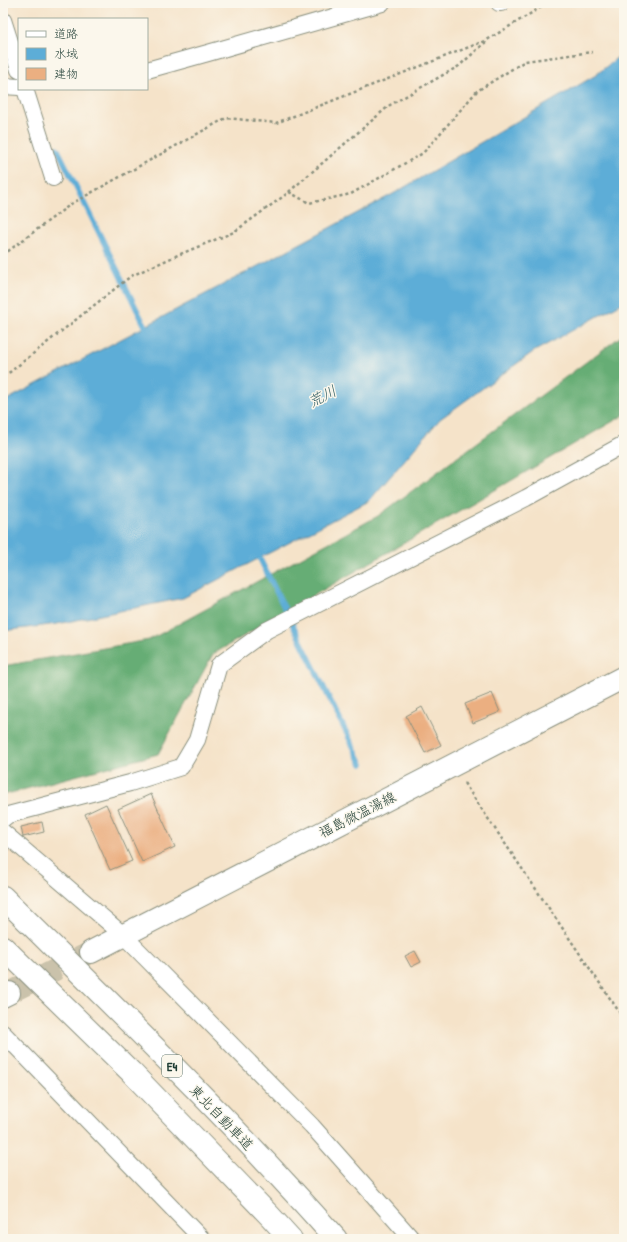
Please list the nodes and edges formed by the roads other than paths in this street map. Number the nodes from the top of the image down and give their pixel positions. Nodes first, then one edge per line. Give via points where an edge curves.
1 (382, 3) edge
2 (3, 20) edge
3 (18, 67) edge
4 (148, 70) edge
5 (3, 86) edge
6 (18, 87) edge
7 (25, 90) edge
8 (53, 178) dead end
9 (624, 444) edge
10 (624, 677) edge
11 (3, 819) edge
12 (3, 832) edge
13 (3, 897) edge
14 (122, 934) junction
15 (3, 947) edge
16 (91, 952) tunnel mouth
17 (3, 1033) edge
18 (202, 1239) edge
19 (291, 1239) edge
20 (336, 1239) edge
21 (412, 1239) edge

1 - 4 street
2 - 3 street
5 - 6 street
7 - 8 street
9 - 11 street via 520,501 267,630 219,665 197,740 181,767 8,815
10 - 14 main road, 福島微温湯線
12 - 14 street
13 - 20 main road, 東北自動車道 / E4 via 165,1059
14 - 16 main road, 福島微温湯線
14 - 21 street via 312,1126
15 - 19 main road, E4 via 131,1072
17 - 18 street

